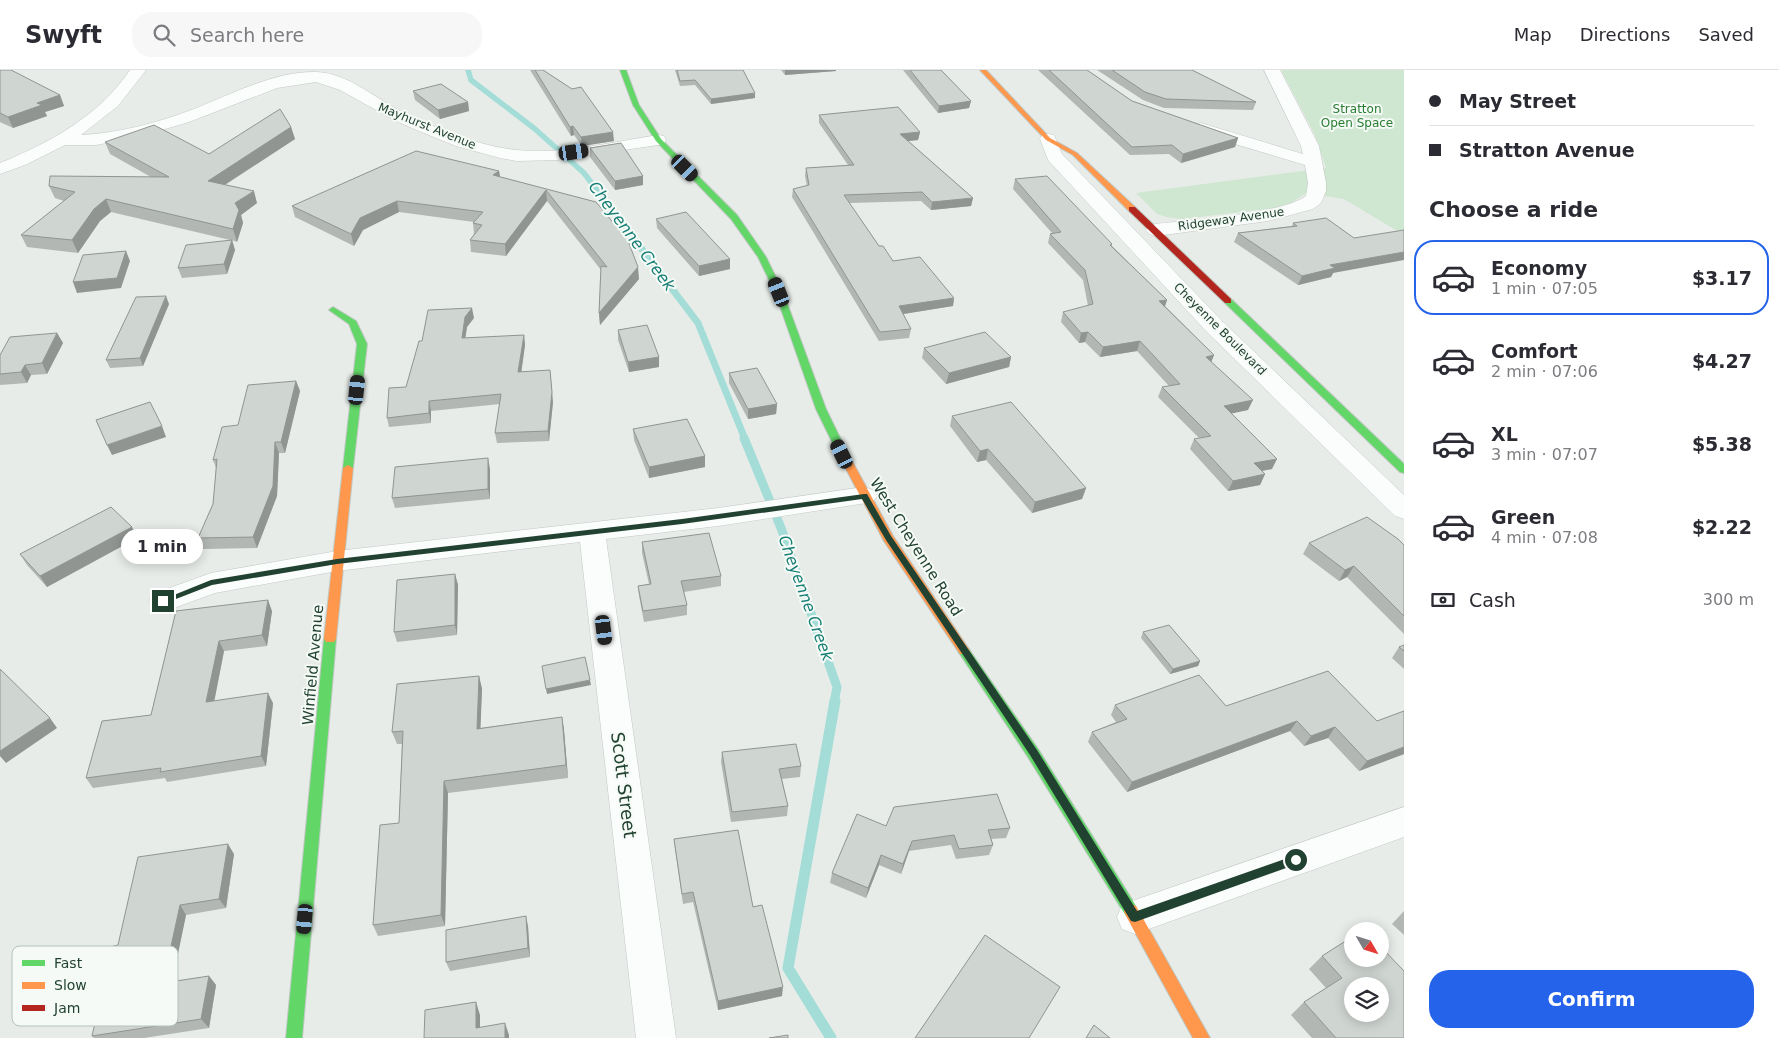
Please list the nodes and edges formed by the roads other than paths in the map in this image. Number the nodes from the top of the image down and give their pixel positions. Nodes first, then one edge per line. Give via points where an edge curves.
1 (138, 70) edge
2 (623, 70) edge
3 (983, 70) edge
4 (1272, 70) edge
5 (1185, 123) edge
6 (1048, 139) junction
7 (61, 140) junction
8 (658, 140) junction
9 (1312, 162) junction
10 (0, 169) edge
11 (1156, 230) junction
12 (333, 310) dead end
13 (1404, 470) edge
14 (864, 496) junction
15 (1404, 510) edge
16 (592, 533) junction
17 (337, 562) junction
18 (163, 601) dead end
19 (1404, 822) edge
20 (1135, 917) junction
21 (294, 1038) edge
22 (656, 1038) edge
23 (1202, 1038) edge

1 - 7 street via 115,100
2 - 8 street, West Cheyenne Road via 636,105
3 - 6 street, Cheyenne Boulevard
4 - 9 street, Ridgeway Avenue via 1310,146
5 - 9 street
6 - 11 street, Cheyenne Boulevard via 1075,154
6 - 15 street, Cheyenne Boulevard via 1054,156 1214,326
7 - 8 street, Mayhurst Avenue via 98,141 120,136 179,120 245,94 318,76 336,82 400,117 483,148 515,156 549,155
7 - 10 street
8 - 14 street, West Cheyenne Road via 734,217 771,271 821,409
9 - 11 street, Ridgeway Avenue via 1317,191 1314,199 1306,205 1268,215
11 - 13 street, Cheyenne Boulevard
12 - 17 street, Winfield Avenue via 358,327 362,344
14 - 16 street
14 - 20 street, West Cheyenne Road via 888,538 1033,753
16 - 17 street
16 - 22 street, Scott Street
17 - 18 street via 211,583
17 - 21 street, Winfield Avenue
19 - 20 street
20 - 23 street, West Cheyenne Road

